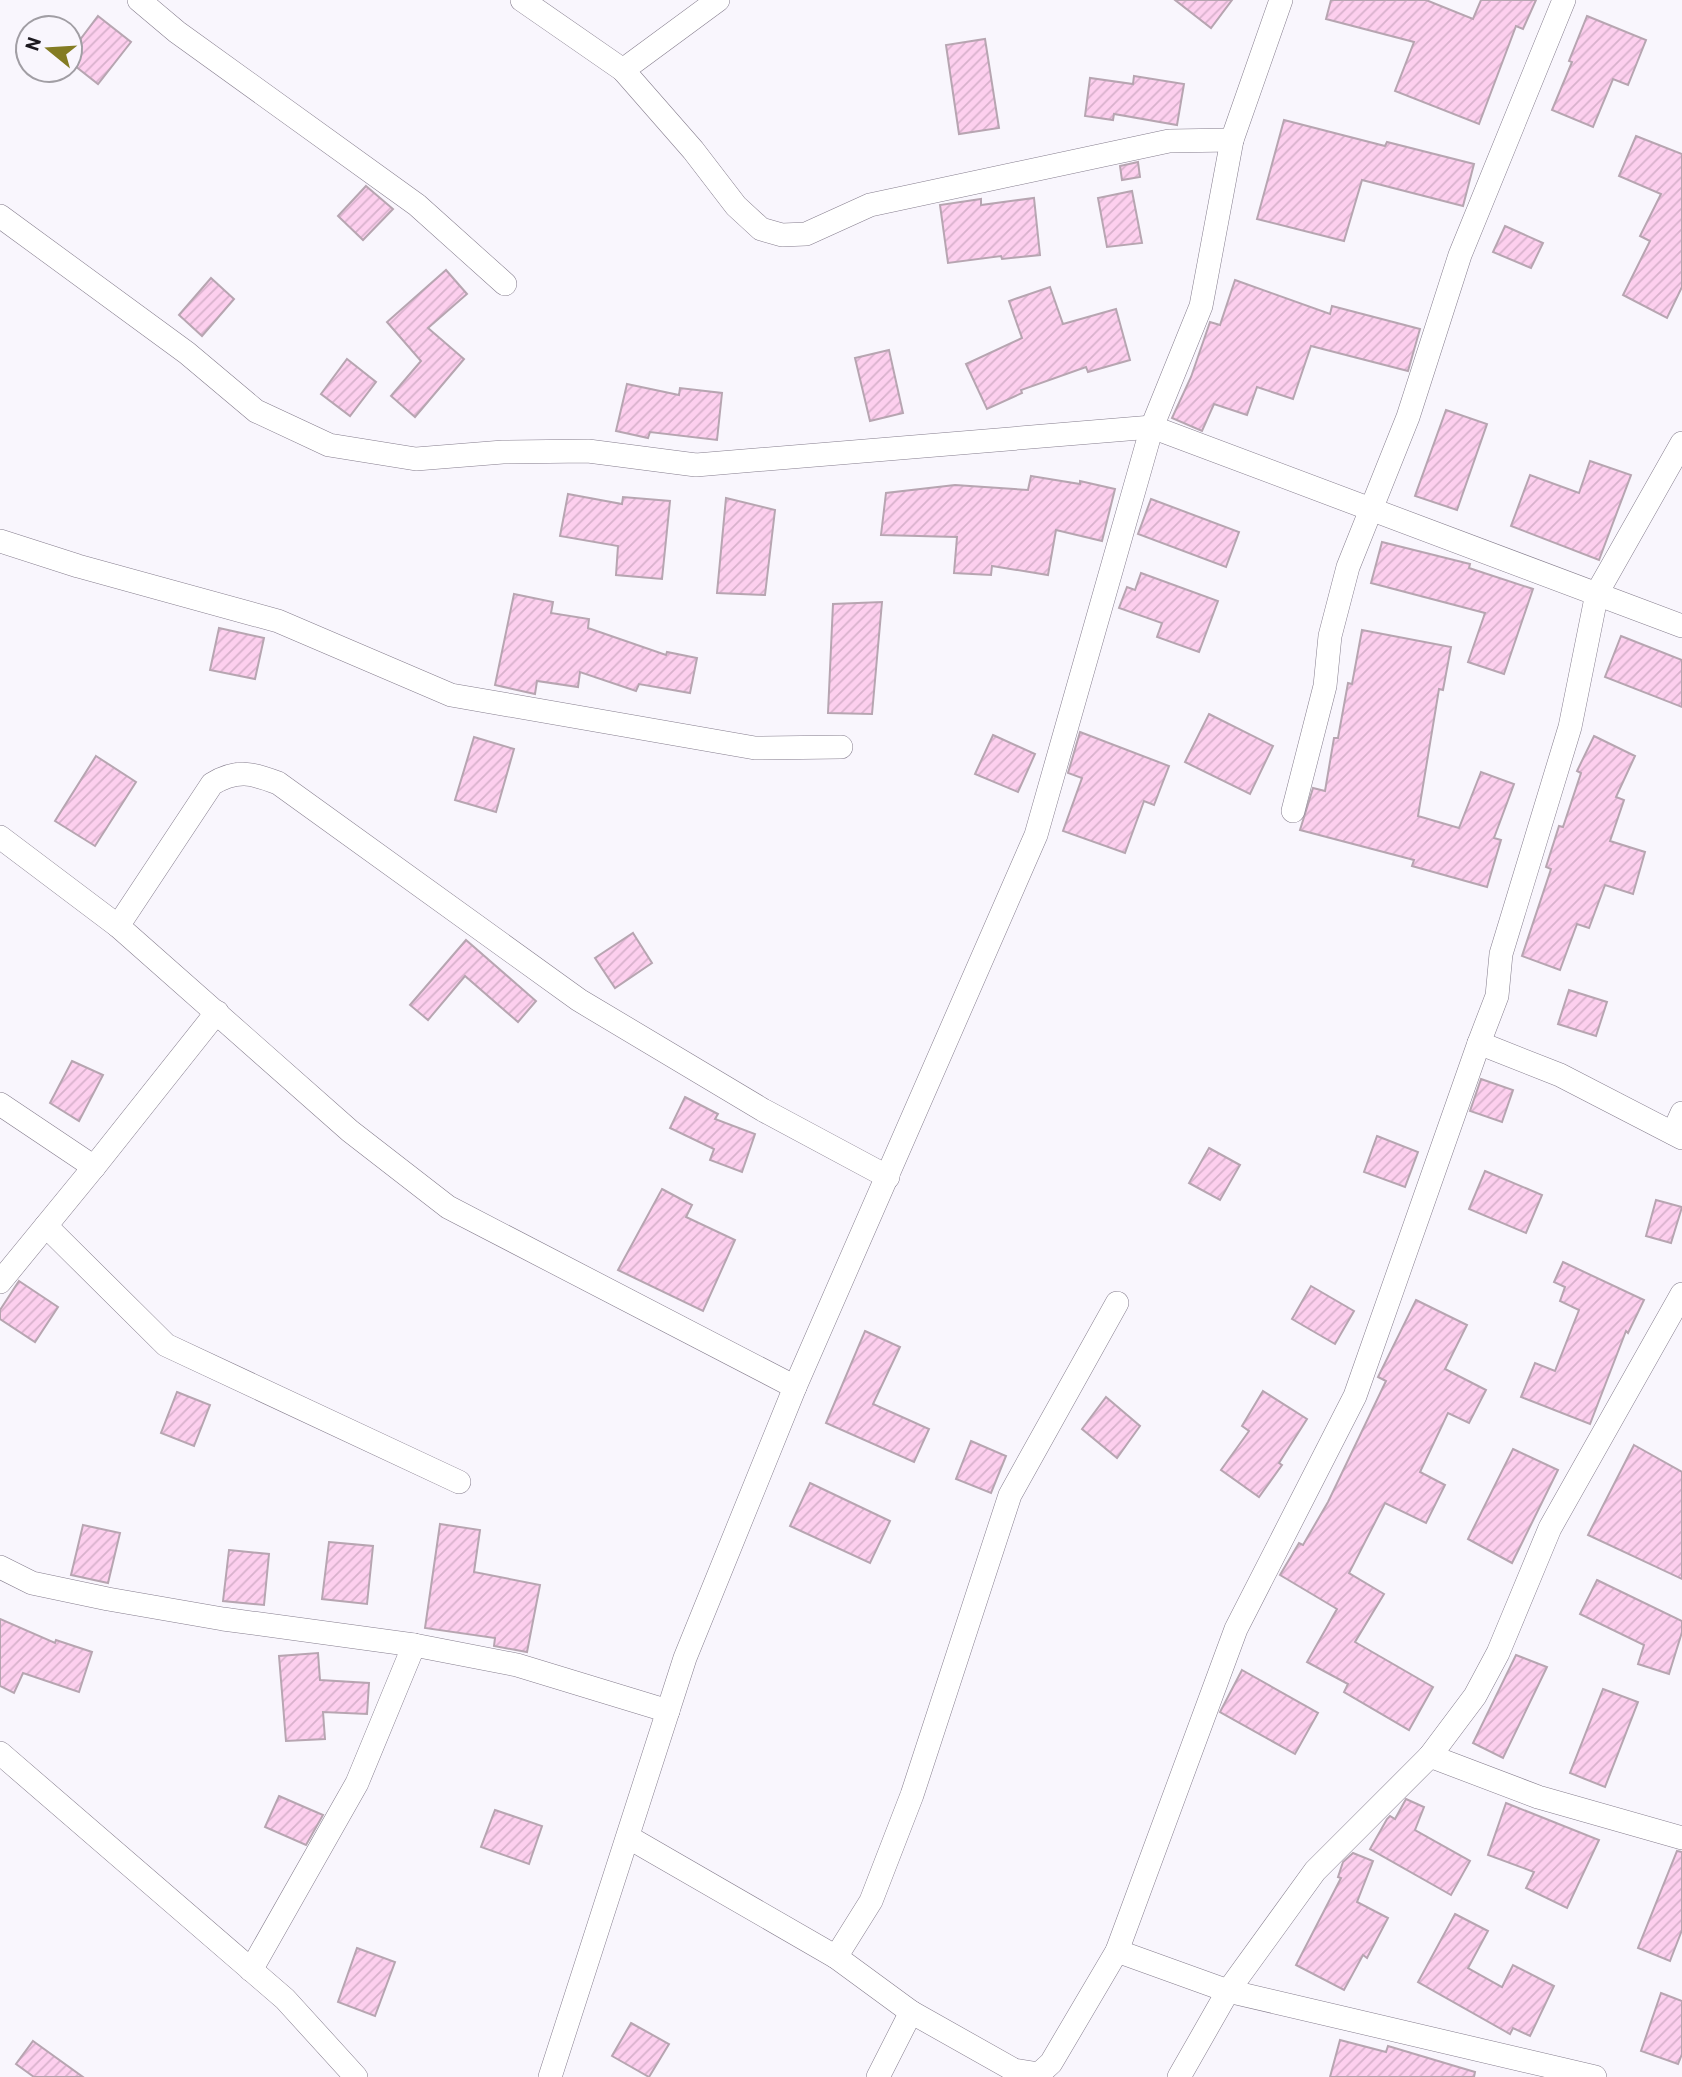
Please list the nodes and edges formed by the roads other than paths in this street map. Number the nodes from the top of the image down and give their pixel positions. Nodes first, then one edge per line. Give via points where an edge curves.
1 (139, 0) edge
2 (522, 0) edge
3 (718, 0) edge
4 (1281, 0) edge
5 (1564, 0) edge
6 (623, 70) junction
7 (1232, 140) junction
8 (0, 216) edge
9 (505, 284) dead end
10 (1152, 427) junction
11 (1682, 443) edge
12 (1371, 509) junction
13 (0, 541) edge
14 (1597, 593) junction
15 (1682, 626) edge
16 (841, 747) dead end
17 (1293, 810) dead end
18 (0, 837) edge
19 (118, 926) junction
20 (217, 1012) junction
21 (1479, 1043) junction
22 (0, 1104) edge
23 (1679, 1128) edge
24 (94, 1167) junction
25 (888, 1177) junction
26 (46, 1226) junction
27 (0, 1282) edge
28 (1682, 1294) edge
29 (1117, 1303) dead end
30 (795, 1387) junction
31 (459, 1482) dead end
32 (0, 1567) edge
33 (414, 1645) junction
34 (668, 1711) junction
35 (0, 1753) edge
36 (1430, 1756) junction
37 (628, 1837) junction
38 (1682, 1838) edge
39 (1117, 1951) junction
40 (836, 1957) junction
41 (251, 1970) junction
42 (1227, 1991) junction
43 (911, 2012) junction
44 (356, 2077) edge
45 (550, 2077) edge
46 (878, 2077) edge
47 (1179, 2077) edge
48 (1595, 2077) edge

1 - 9 street via 417,205
2 - 6 street
3 - 6 street
4 - 7 street
5 - 12 street via 1460,255 1408,417
6 - 7 street via 737,206 761,229 782,235 806,233 870,205 1169,141
7 - 10 street via 1201,306
8 - 10 street via 187,353 256,411 329,445 416,459 588,451 696,465
10 - 12 street
10 - 25 street via 1036,835
11 - 14 street
12 - 14 street
12 - 17 street via 1348,567 1330,636 1325,686
13 - 16 street via 278,621 451,695 755,748
14 - 15 street
14 - 21 street via 1570,727 1501,954 1497,996
18 - 19 street
19 - 20 street
19 - 25 street via 212,784 227,775 250,772 278,783 579,1000 762,1111
20 - 24 street
20 - 30 street via 350,1131 448,1207
21 - 23 street
21 - 39 street via 1355,1395 1236,1629
22 - 24 street
24 - 26 street
25 - 30 street
26 - 27 street
26 - 31 street via 166,1345
28 - 36 street via 1550,1528 1475,1696
29 - 40 street via 1010,1495 912,1795 871,1901
30 - 34 street via 690,1645
32 - 33 street via 32,1583 108,1599
33 - 34 street via 517,1665
33 - 41 street via 357,1783
34 - 37 street
35 - 41 street
36 - 38 street via 1538,1797
36 - 42 street via 1315,1871
37 - 40 street
37 - 45 street
39 - 42 street
39 - 43 street via 1051,2063 1039,2074 1014,2070
40 - 43 street
41 - 44 street via 285,1999
42 - 47 street
42 - 48 street
43 - 46 street

